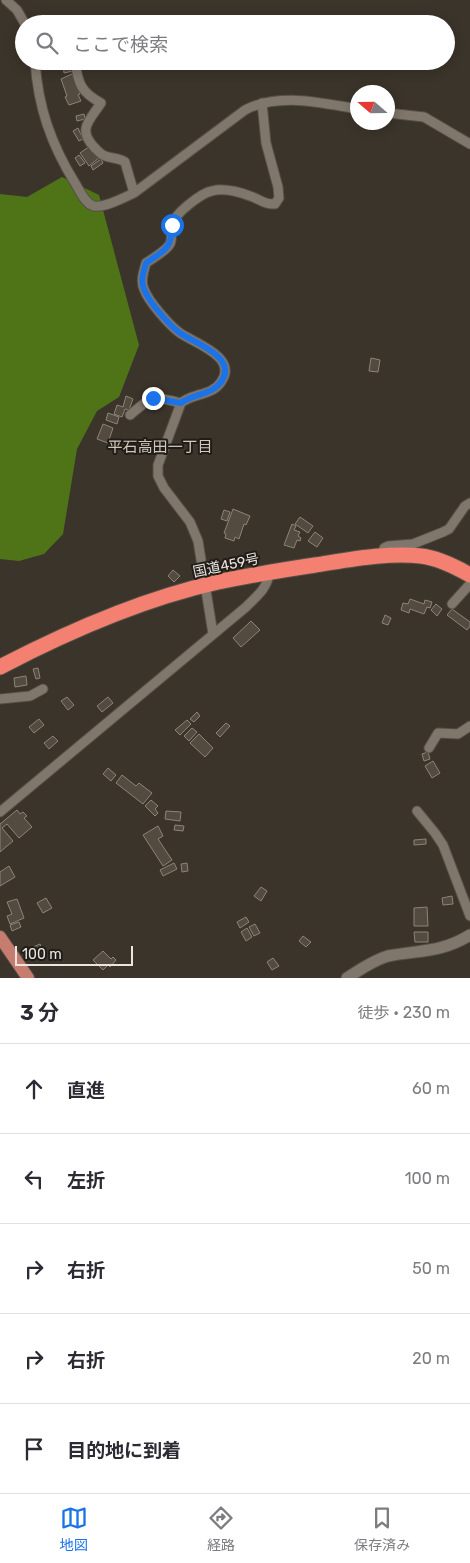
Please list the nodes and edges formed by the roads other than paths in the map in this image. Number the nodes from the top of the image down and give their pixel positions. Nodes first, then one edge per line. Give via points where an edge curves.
1 (6, 0) edge
2 (20, 15) edge
3 (36, 70) edge
4 (76, 70) edge
5 (262, 104) junction
6 (350, 108) edge
7 (395, 114) edge
8 (470, 144) edge
9 (134, 193) junction
10 (181, 403) junction
11 (130, 415) dead end
12 (470, 503) edge
13 (383, 557) junction
14 (269, 572) junction
15 (470, 575) edge
16 (470, 584) edge
17 (205, 586) junction
18 (452, 604) dead end
19 (213, 634) junction
20 (0, 667) edge
21 (43, 689) dead end
22 (0, 699) edge
23 (470, 726) edge
24 (429, 748) dead end
25 (417, 811) dead end
26 (0, 812) edge
27 (470, 916) edge
28 (470, 935) edge
29 (0, 938) edge
30 (28, 978) edge
31 (347, 978) edge

1 - 2 street
3 - 9 street via 50,137 88,203 98,206
4 - 9 street via 83,90 101,103 88,122 86,137 101,154 125,162
5 - 6 street via 308,101
5 - 9 street via 245,110
5 - 10 street via 266,143 279,198 274,204 266,204 250,196 223,190 210,191 176,216 171,242 146,263 143,288 154,305 180,333 210,349 223,363 222,382 212,390
7 - 8 street via 424,117
10 - 11 street via 153,398
10 - 17 street via 158,464 158,476 190,522 198,541
12 - 13 street via 449,528 413,544 388,546 384,548
13 - 14 highway, 国道459号
13 - 15 highway, 国道459号 via 422,556
14 - 17 highway, 国道459号
14 - 19 street via 259,595
16 - 18 street
17 - 19 street
17 - 20 highway, 国道459号 via 113,615
19 - 26 street
21 - 22 street via 30,696
23 - 24 street via 458,734 438,733
25 - 27 street via 443,845
28 - 31 main road via 440,949 377,960
29 - 30 main road

